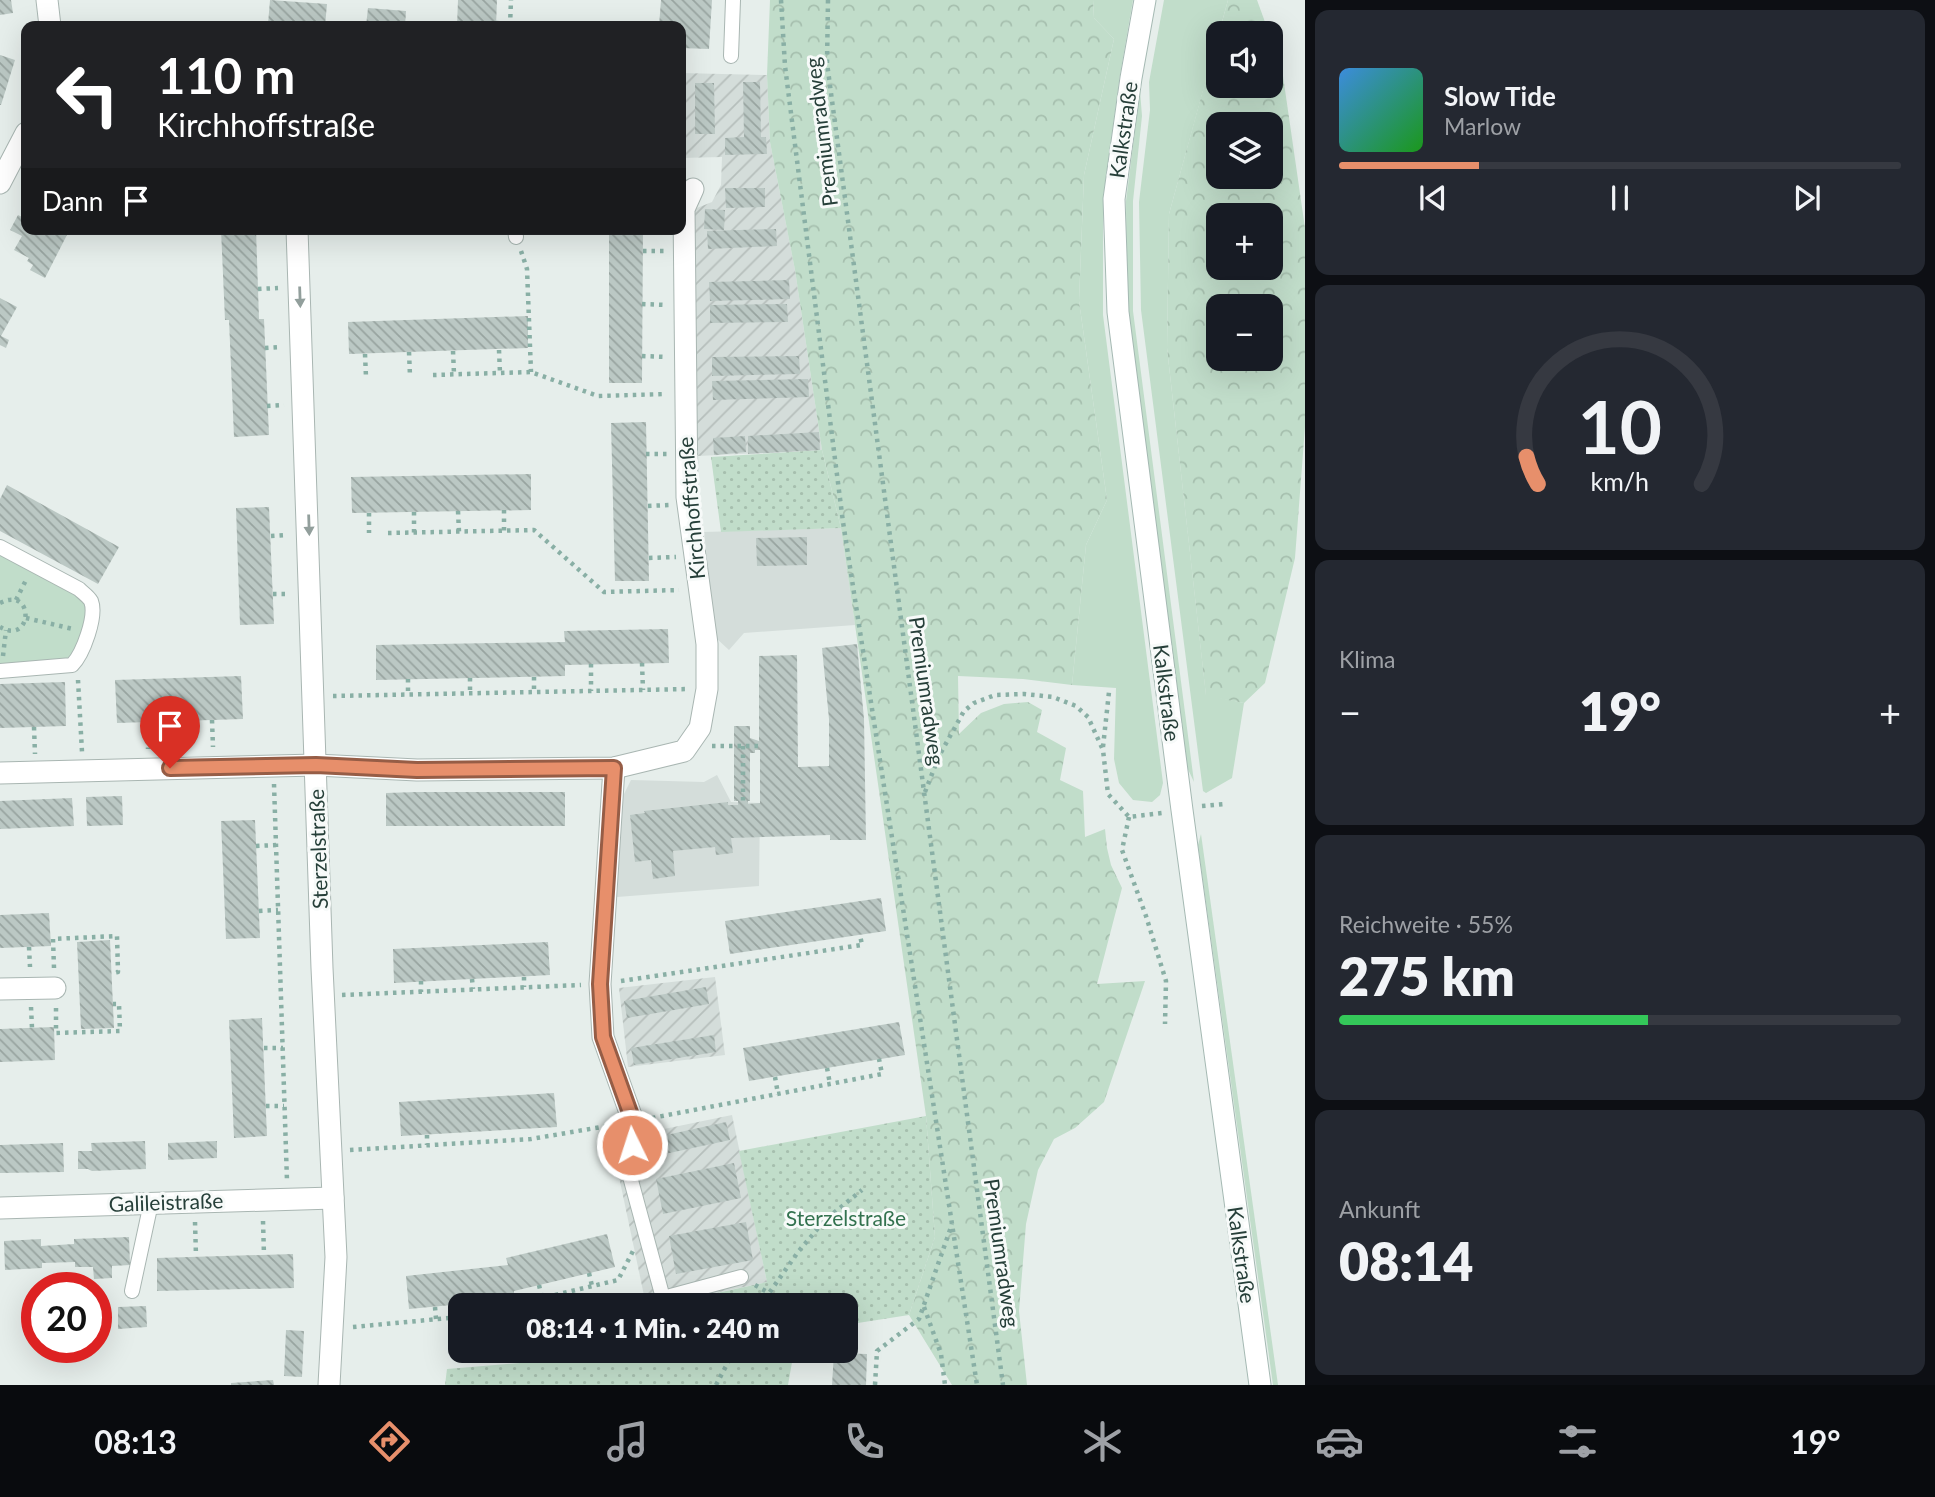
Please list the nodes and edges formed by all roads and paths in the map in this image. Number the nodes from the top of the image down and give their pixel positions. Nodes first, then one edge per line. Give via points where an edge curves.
1 (47, 0) edge
2 (511, 0) edge
3 (733, 0) edge
4 (781, 0) edge
5 (828, 0) edge
6 (1145, 0) edge
7 (50, 21) edge
8 (510, 21) edge
9 (732, 57) dead end
10 (21, 143) edge
11 (0, 183) edge
12 (693, 189) dead end
13 (686, 205) edge
14 (297, 235) edge
15 (517, 235) edge
16 (684, 235) edge
17 (499, 349) dead end
18 (453, 351) dead end
19 (409, 352) dead end
20 (365, 354) dead end
21 (531, 372) junction
22 (499, 373) junction
23 (454, 374) junction
24 (433, 375) dead end
25 (410, 376) dead end
26 (366, 377) dead end
27 (684, 393) junction
28 (504, 510) dead end
29 (458, 511) dead end
30 (414, 512) dead end
31 (369, 513) dead end
32 (504, 531) junction
33 (459, 532) junction
34 (369, 533) dead end
35 (388, 533) dead end
36 (414, 533) junction
37 (0, 547) edge
38 (675, 557) dead end
39 (649, 558) dead end
40 (700, 589) junction
41 (0, 603) edge
42 (26, 618) junction
43 (0, 627) edge
44 (87, 633) junction
45 (642, 663) dead end
46 (591, 664) dead end
47 (72, 665) junction
48 (0, 671) edge
49 (534, 677) dead end
50 (470, 678) dead end
51 (408, 679) dead end
52 (707, 689) junction
53 (643, 690) junction
54 (591, 691) junction
55 (534, 692) junction
56 (1109, 692) dead end
57 (470, 693) junction
58 (408, 694) junction
59 (314, 696) junction
60 (700, 728) junction
61 (743, 746) junction
62 (760, 746) dead end
63 (1103, 750) junction
64 (316, 765) junction
65 (273, 766) junction
66 (614, 768) junction
67 (82, 770) junction
68 (0, 772) edge
69 (924, 793) junction
70 (743, 805) dead end
71 (1182, 810) junction
72 (1129, 817) junction
73 (276, 845) junction
74 (256, 846) dead end
75 (259, 911) dead end
76 (278, 911) junction
77 (860, 935) dead end
78 (808, 943) dead end
79 (756, 951) dead end
80 (809, 953) junction
81 (758, 961) junction
82 (112, 972) dead end
83 (524, 977) dead end
84 (472, 979) dead end
85 (421, 981) dead end
86 (600, 984) junction
87 (524, 987) junction
88 (55, 988) junction
89 (0, 989) edge
90 (473, 989) junction
91 (421, 992) junction
92 (323, 996) junction
93 (113, 1004) dead end
94 (1165, 1024) dead end
95 (264, 1048) dead end
96 (283, 1048) junction
97 (879, 1059) dead end
98 (827, 1068) dead end
99 (775, 1077) dead end
100 (830, 1084) junction
101 (778, 1094) junction
102 (285, 1105) junction
103 (266, 1106) dead end
104 (633, 1121) junction
105 (531, 1129) dead end
106 (479, 1132) dead end
107 (427, 1135) dead end
108 (531, 1139) junction
109 (479, 1142) junction
110 (427, 1145) junction
111 (332, 1151) junction
112 (862, 1190) dead end
113 (333, 1198) junction
114 (288, 1199) junction
115 (263, 1200) junction
116 (194, 1202) junction
117 (151, 1203) junction
118 (0, 1208) edge
119 (953, 1221) junction
120 (643, 1232) junction
121 (264, 1255) dead end
122 (196, 1256) dead end
123 (589, 1273) dead end
124 (741, 1277) dead end
125 (539, 1285) dead end
126 (592, 1286) junction
127 (132, 1291) dead end
128 (541, 1293) edge
129 (563, 1293) edge
130 (769, 1293) edge
131 (923, 1306) junction
132 (435, 1307) dead end
133 (448, 1318) edge
134 (436, 1319) junction
135 (333, 1329) junction
136 (728, 1363) edge
137 (866, 1381) dead end
138 (875, 1383) edge
139 (329, 1385) edge
140 (716, 1385) edge
141 (945, 1385) edge
142 (977, 1385) edge
143 (1003, 1385) edge
144 (1260, 1385) edge

1 - 7 street
2 - 8 path
3 - 9 lane
4 - 119 path via 785,66 843,522
5 - 69 path, Premiumradweg via 827,63
6 - 71 street, Kalkstraße via 1114,199 1118,312
10 - 11 street
12 - 13 street, Kirchhoffstraße
14 -> 59 street, Sterzelstraße
15 - 21 path via 527,269
16 - 27 street, Kirchhoffstraße
17 - 22 path
18 - 23 path
19 - 25 path
20 - 26 path
21 - 22 path
21 - 27 path via 598,396
22 - 23 path
23 - 24 path
27 - 40 street, Kirchhoffstraße via 687,497
28 - 32 path
29 - 33 path
30 - 36 path
31 - 34 path
32 - 33 path
32 - 40 path via 534,530 604,592
33 - 36 path
35 - 36 path
37 - 44 lane via 90,598 93,609
38 - 39 path
40 - 52 street, Kirchhoffstraße
41 - 42 path via 7,599 19,602
42 - 43 path via 14,631
42 - 44 path
44 - 47 lane via 83,650
45 - 53 path
46 - 54 path
47 - 48 lane
47 - 67 path via 78,672
49 - 55 path
50 - 57 path
51 - 58 path
52 - 53 path
52 - 60 street, Kirchhoffstraße
53 - 54 path
54 - 55 path
55 - 57 path
56 - 63 path
57 - 58 path
58 - 59 path
59 - 64 street, Sterzelstraße
60 - 61 path via 712,746
60 - 66 street via 684,751
61 - 62 path
61 - 70 path
63 - 69 path via 1088,717 1076,706 1054,697 995,695 964,711
63 - 72 path via 1108,794
64 - 65 street
64 - 66 street via 417,770
64 - 92 street, Sterzelstraße
65 - 67 street
65 - 73 path
66 - 86 street
67 - 68 street
69 - 143 path, Premiumradweg
71 - 72 path
71 - 144 street, Kalkstraße
72 - 94 path via 1122,850 1166,981
73 - 74 path
73 - 76 path
75 - 76 path
76 - 96 path
77 - 80 path via 862,945
78 - 80 path
79 - 81 path
80 - 81 path
81 - 86 path
82 - 88 path via 118,972 117,936 53,939
83 - 87 path
84 - 90 path
85 - 91 path
86 - 87 path
86 - 104 street via 603,1037
87 - 90 path
88 - 89 street
88 - 93 path via 57,1033 120,1031 119,1004
90 - 91 path
91 - 92 path
92 - 111 street, Sterzelstraße
95 - 96 path
96 - 102 path
97 - 100 path via 882,1074
98 - 100 path
99 - 101 path
100 - 101 path
101 - 104 path
102 - 103 path
102 - 114 path
104 - 108 path
104 - 120 lane via 629,1173
105 - 108 path
106 - 109 path
107 - 110 path
108 - 109 path
109 - 110 path
110 - 111 path
111 - 113 street, Sterzelstraße
112 - 130 path via 825,1220
113 - 114 street, Galileistraße
113 - 135 street, Sterzelstraße
114 - 115 street, Galileistraße
115 - 116 street, Galileistraße
115 - 121 path
116 - 117 street, Galileistraße
116 - 122 path
117 - 118 street, Galileistraße
117 - 127 lane
119 - 131 path
119 - 142 path
120 - 124 lane via 663,1298
120 - 126 path via 618,1280
123 - 126 path
125 - 128 path
126 - 129 path
131 - 138 path via 919,1319 877,1350
131 - 141 path via 941,1354
132 - 134 path
133 - 134 path
134 - 135 path
135 - 139 street, Sterzelstraße
136 - 140 path
137 - 138 path

